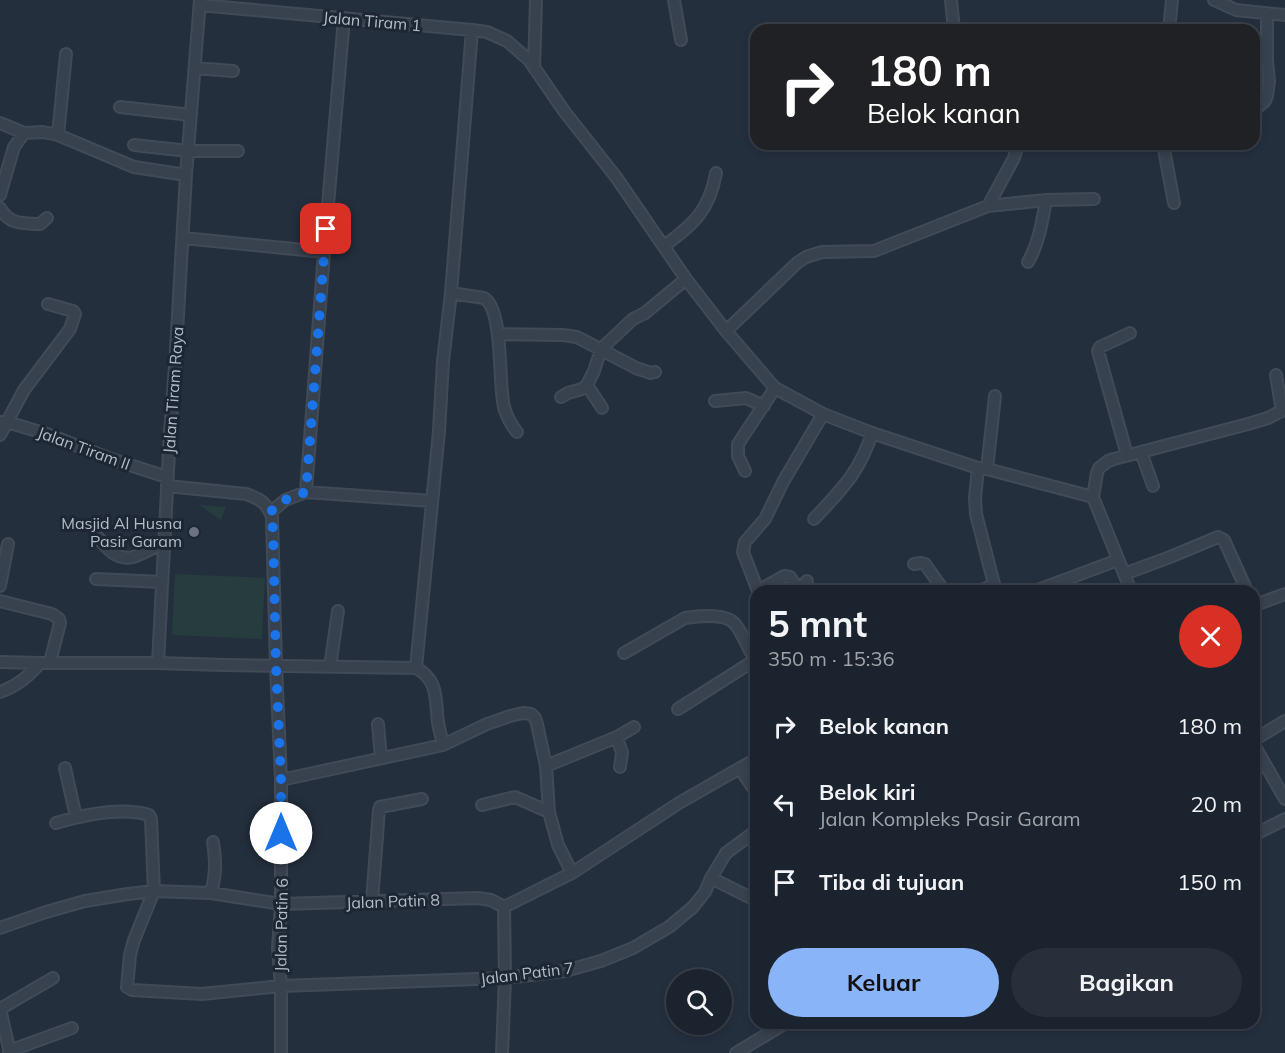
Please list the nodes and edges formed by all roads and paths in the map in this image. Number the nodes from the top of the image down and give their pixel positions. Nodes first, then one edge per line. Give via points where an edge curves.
1 (536, 0) edge
2 (674, 0) edge
3 (951, 0) edge
4 (1172, 0) edge
5 (1214, 0) edge
6 (200, 3) edge
7 (1267, 13) junction
8 (1285, 15) edge
9 (344, 18) junction
10 (953, 24) edge
11 (1170, 24) edge
12 (472, 30) junction
13 (681, 40) dead end
14 (66, 54) dead end
15 (195, 68) junction
16 (534, 68) junction
17 (233, 71) dead end
18 (1260, 105) edge
19 (120, 107) dead end
20 (191, 115) junction
21 (0, 123) edge
22 (24, 133) junction
23 (58, 135) junction
24 (134, 145) dead end
25 (1016, 150) edge
26 (1164, 150) edge
27 (188, 151) junction
28 (238, 151) dead end
29 (716, 173) dead end
30 (186, 175) junction
31 (0, 195) edge
32 (1094, 199) dead end
33 (1046, 200) junction
34 (1174, 203) dead end
35 (988, 206) junction
36 (0, 208) edge
37 (47, 218) dead end
38 (183, 238) junction
39 (664, 246) junction
40 (324, 252) junction
41 (1028, 262) dead end
42 (686, 279) junction
43 (451, 293) junction
44 (48, 304) dead end
45 (726, 331) junction
46 (1130, 333) dead end
47 (498, 334) junction
48 (601, 349) junction
49 (655, 372) dead end
50 (1276, 375) dead end
51 (587, 385) junction
52 (775, 388) junction
53 (995, 396) dead end
54 (561, 397) dead end
55 (715, 402) dead end
56 (764, 406) junction
57 (602, 408) dead end
58 (1283, 410) edge
59 (824, 414) junction
60 (3, 422) edge
61 (517, 432) dead end
62 (872, 433) junction
63 (0, 435) edge
64 (1141, 452) junction
65 (1127, 455) junction
66 (983, 469) junction
67 (745, 471) dead end
68 (167, 482) junction
69 (1153, 486) dead end
70 (306, 492) junction
71 (257, 497) junction
72 (1093, 497) junction
73 (285, 500) junction
74 (432, 501) junction
75 (270, 512) junction
76 (814, 519) dead end
77 (98, 537) dead end
78 (8, 544) dead end
79 (164, 545) junction
80 (1118, 560) junction
81 (914, 564) dead end
82 (1124, 574) junction
83 (96, 579) dead end
84 (807, 581) dead end
85 (162, 582) junction
86 (756, 585) edge
87 (768, 585) edge
88 (795, 585) edge
89 (803, 585) edge
90 (940, 585) edge
91 (995, 585) edge
92 (1051, 585) edge
93 (1129, 585) edge
94 (1244, 585) edge
95 (0, 586) edge
96 (1285, 594) edge
97 (0, 601) edge
98 (1260, 603) edge
99 (338, 611) dead end
100 (750, 652) edge
101 (624, 653) dead end
102 (0, 662) edge
103 (45, 663) junction
104 (158, 663) junction
105 (750, 664) edge
106 (276, 665) junction
107 (330, 667) junction
108 (416, 668) junction
109 (0, 692) edge
110 (678, 709) dead end
111 (1285, 721) edge
112 (378, 724) dead end
113 (634, 727) dead end
114 (617, 736) junction
115 (1260, 736) edge
116 (443, 745) junction
117 (1260, 756) edge
118 (381, 758) junction
119 (750, 763) edge
120 (546, 766) junction
121 (620, 767) dead end
122 (65, 768) dead end
123 (740, 770) junction
124 (281, 780) junction
125 (750, 784) edge
126 (422, 799) dead end
127 (1285, 799) edge
128 (482, 805) dead end
129 (549, 812) junction
130 (76, 817) junction
131 (1285, 819) edge
132 (56, 823) dead end
133 (1260, 832) edge
134 (750, 835) edge
135 (213, 842) dead end
136 (572, 873) junction
137 (711, 878) junction
138 (154, 891) junction
139 (211, 893) junction
140 (750, 898) edge
141 (372, 901) junction
142 (281, 904) junction
143 (504, 907) junction
144 (0, 928) edge
145 (53, 978) dead end
146 (505, 978) junction
147 (281, 986) junction
148 (0, 1009) edge
149 (72, 1028) dead end
150 (776, 1029) edge
151 (10, 1052) edge
152 (281, 1053) edge
153 (502, 1053) edge
154 (736, 1053) edge

1 - 16 street
2 - 13 street
3 - 10 street
4 - 11 street
5 - 7 street via 1236,10
6 - 9 street, Jalan Tiram 1
6 - 15 street, Jalan Tiram Raya
7 - 8 street
7 - 18 street via 1268,88
9 - 12 street, Jalan Tiram 1
9 - 40 street
12 - 16 street, Jalan Tiram 1 via 507,41
12 - 43 street
14 - 23 street
15 - 17 street
15 - 20 street, Jalan Tiram Raya
16 - 39 street, Jalan Tiram 1
19 - 20 street
20 - 27 street, Jalan Tiram Raya
21 - 22 street
22 - 23 street
22 - 31 street via 14,147
23 - 30 street via 134,167
24 - 27 street
25 - 35 street
26 - 34 street
27 - 28 street
27 - 30 street, Jalan Tiram Raya
29 - 39 street via 704,210
30 - 38 street, Jalan Tiram Raya
32 - 33 street
33 - 35 street
33 - 41 street via 1038,239
35 - 45 street via 874,251 822,252 806,257
36 - 37 street via 15,222 40,224
38 - 40 street
38 - 68 street, Jalan Tiram Raya
39 - 42 street, Jalan Tiram 1
40 - 70 street
42 - 45 street, Jalan Tiram 1
42 - 48 street
43 - 47 street via 487,299
43 - 74 street
44 - 60 street via 73,311 74,320
45 - 52 street, Jalan Tiram 1
46 - 65 street via 1098,351
47 - 48 street via 577,337
47 - 61 street via 504,406
48 - 49 street via 636,368
48 - 51 street
50 - 58 street
51 - 54 street
51 - 57 street
52 - 56 street
52 - 59 street
53 - 66 street
55 - 56 street via 746,398
56 - 67 street via 738,444 738,456
58 - 64 street via 1248,424
59 - 62 street
59 - 86 street via 765,519 745,542 743,552
60 - 63 street
60 - 68 street, Jalan Tiram II via 47,434
62 - 66 street
62 - 76 street via 860,465 848,483
64 - 65 street
64 - 69 street
65 - 72 street via 1099,468
66 - 72 street
66 - 91 street via 975,498 976,514
68 - 71 street
68 - 79 street, Jalan Tiram Raya
70 - 73 street
70 - 74 street
71 - 73 street
71 - 75 street
72 - 80 street
73 - 75 street
74 - 108 street
75 - 106 street, Jalan Patin 6
77 - 79 street via 109,551 122,557 134,557
78 - 95 street
79 - 85 street, Jalan Tiram Raya
80 - 82 street
80 - 92 street
81 - 90 street via 926,564
82 - 93 street
82 - 94 street via 1218,537 1224,540
83 - 85 street
84 - 89 street
85 - 104 street, Jalan Tiram Raya
87 - 88 street via 784,576
96 - 98 street
97 - 103 street via 59,619
99 - 107 street
100 - 101 street via 729,619 695,616
102 - 103 street
103 - 104 street
103 - 109 street
104 - 106 street
105 - 110 street
106 - 107 street
106 - 124 street, Jalan Patin 6
107 - 108 street
108 - 116 street via 432,683
111 - 115 street
112 - 118 street
113 - 114 street
114 - 120 street
114 - 121 street via 622,753
116 - 118 street
116 - 120 street via 486,724 531,714
117 - 127 street
118 - 124 street
119 - 123 street
120 - 129 street
122 - 130 street
123 - 125 street
123 - 136 street via 679,803
124 - 142 street, Jalan Patin 6
126 - 141 street via 380,807
128 - 129 street via 515,797
129 - 136 street via 558,845
130 - 132 street
130 - 138 street via 149,815
131 - 133 street
134 - 137 street, Jalan Patin 7 via 726,853
135 - 139 street via 216,874
136 - 143 street
137 - 140 street
137 - 146 street, Jalan Patin 7 via 693,907 633,948 565,971
138 - 139 street, Jalan Patin 8
138 - 144 street, Jalan Patin 8 via 85,901
138 - 147 street, Jalan Patin 7 via 130,955 129,989 202,994
139 - 142 street, Jalan Patin 8
141 - 142 street, Jalan Patin 8
141 - 143 street, Jalan Patin 8 via 478,898
142 - 147 street, Jalan Patin 6
143 - 146 street
145 - 148 street
146 - 147 street, Jalan Patin 7
146 - 153 street
147 - 152 street, Jalan Patin 6
148 - 151 street
149 - 151 street
150 - 154 street

